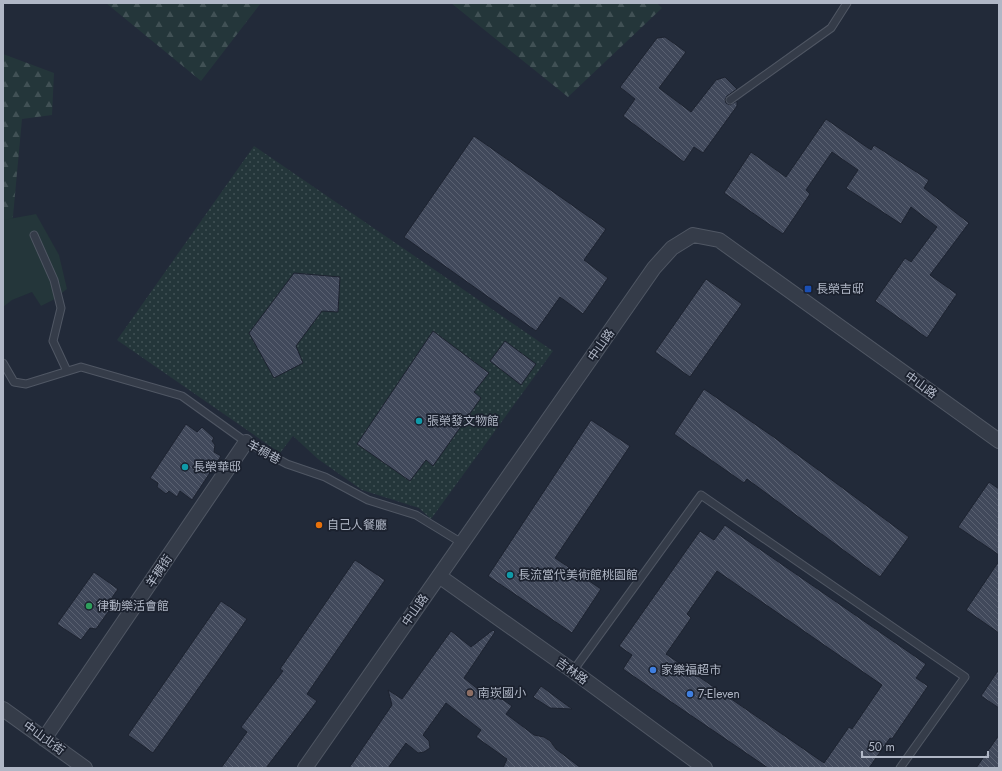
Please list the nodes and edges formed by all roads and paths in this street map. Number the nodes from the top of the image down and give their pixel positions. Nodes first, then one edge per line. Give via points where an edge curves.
1 (846, 3) edge
2 (730, 100) dead end
3 (34, 234) dead end
4 (3, 363) edge
5 (68, 371) junction
6 (999, 441) edge
7 (246, 442) junction
8 (462, 543) junction
9 (439, 576) junction
10 (573, 671) junction
11 (3, 709) edge
12 (44, 739) junction
13 (85, 768) edge
14 (305, 768) edge
15 (705, 768) edge
16 (900, 768) edge

1 - 2 lane via 831,28
3 - 5 lane via 54,280 61,308 53,341
4 - 5 lane, 羊稠巷 via 14,382 26,384
5 - 7 lane, 羊稠巷 via 81,367 182,396
6 - 8 street, 中山路 via 719,240 693,235 672,248 654,268
7 - 8 lane, 羊稠巷 via 287,464 325,477 368,500 416,515
7 - 12 street, 羊稠街
8 - 9 street, 中山路
9 - 10 street, 吉林路
9 - 14 street, 中山路
10 - 15 street, 吉林路
10 - 16 lane via 701,495 965,677
11 - 12 street, 中山北街
12 - 13 street, 中山北街

